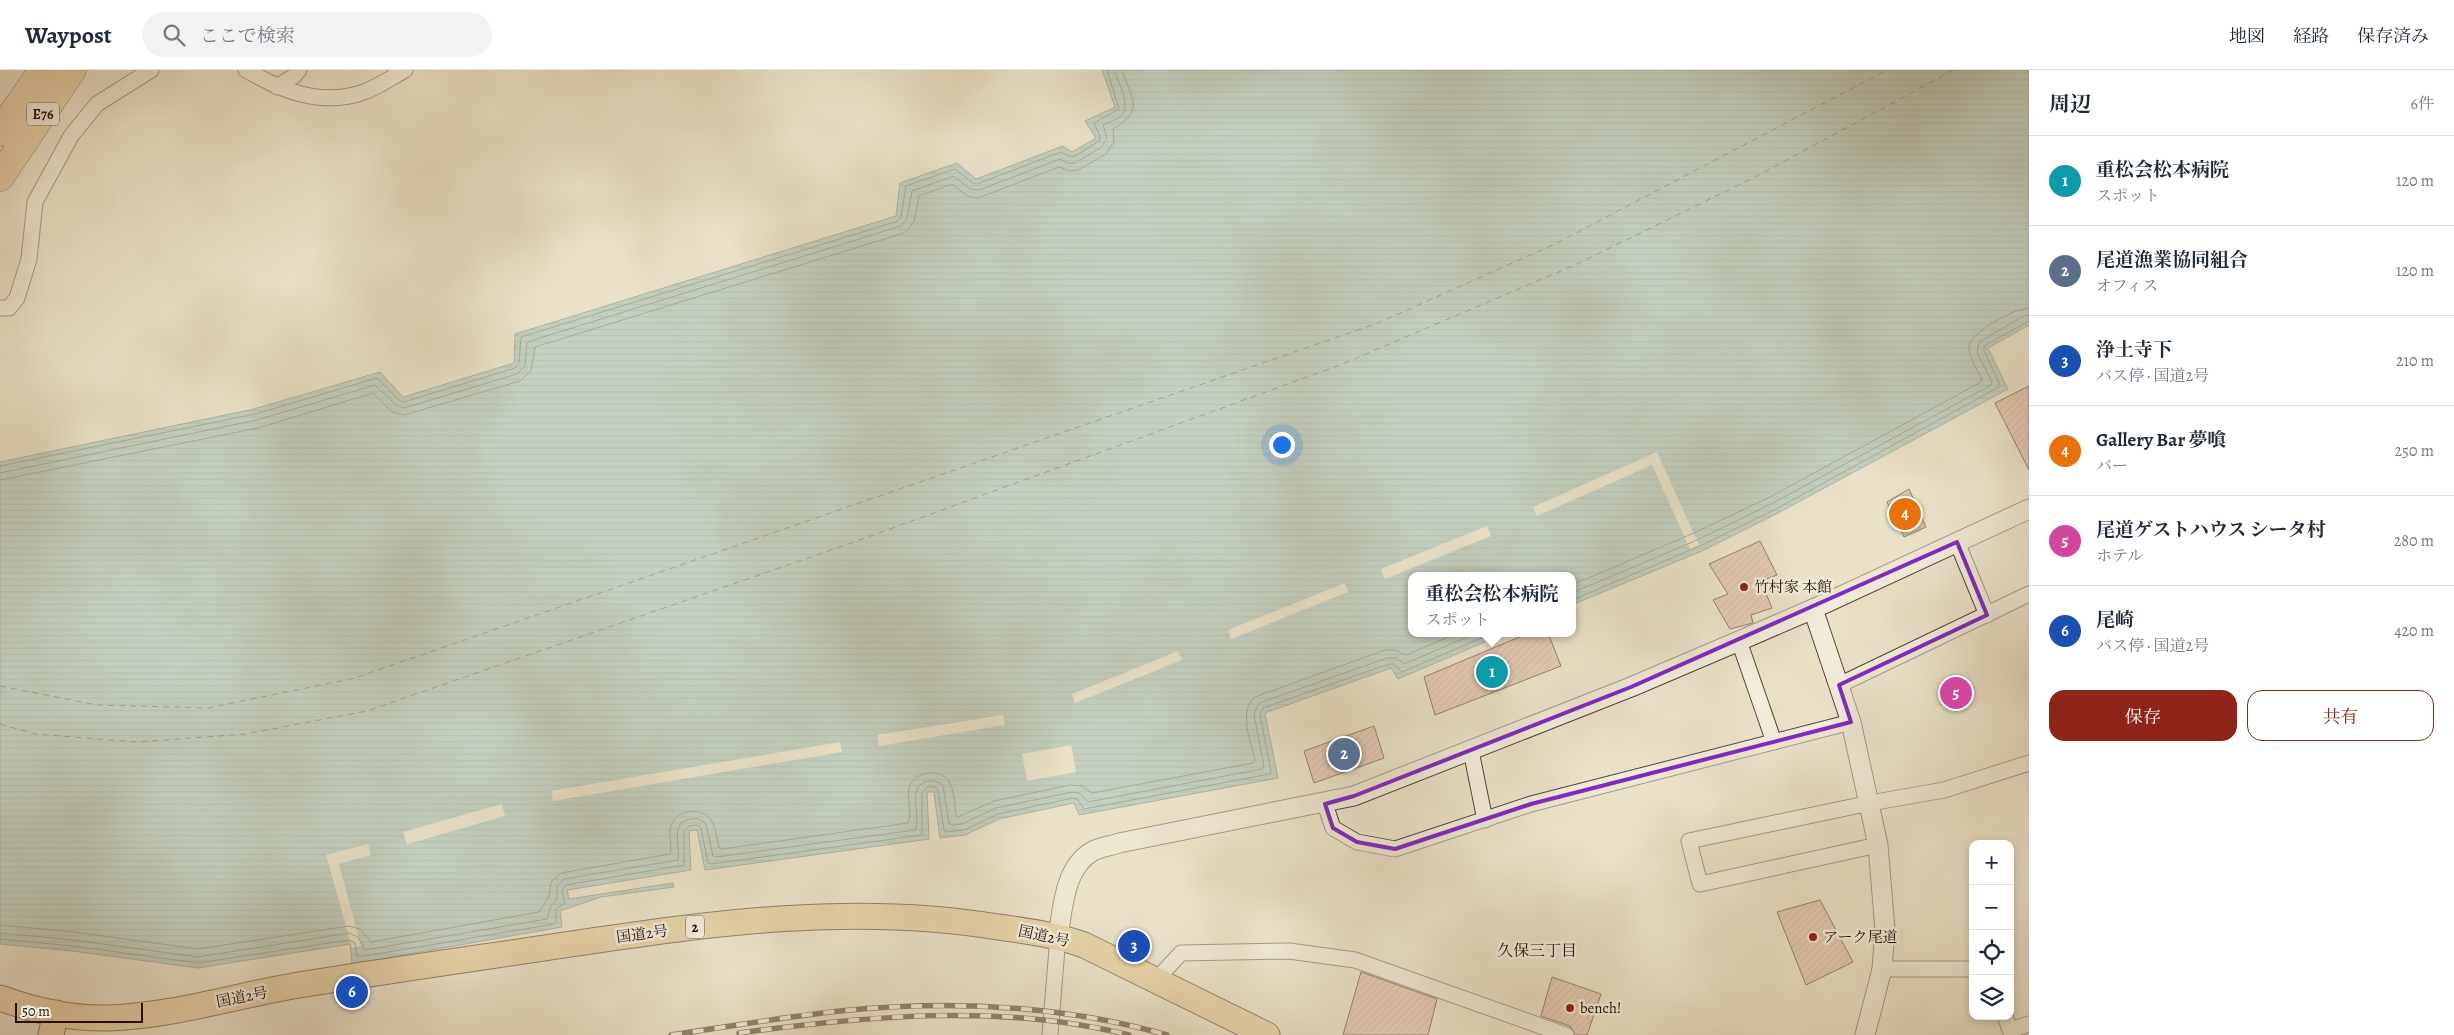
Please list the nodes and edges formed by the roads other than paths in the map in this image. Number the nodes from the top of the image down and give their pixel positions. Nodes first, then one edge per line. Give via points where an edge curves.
1 (43, 70) edge
2 (72, 70) edge
3 (151, 70) edge
4 (246, 70) edge
5 (298, 70) edge
6 (405, 70) edge
7 (276, 86) junction
8 (0, 132) edge
9 (0, 178) edge
10 (0, 308) edge
11 (2029, 509) edge
12 (1956, 542) junction
13 (2029, 594) edge
14 (1813, 609) junction
15 (1987, 614) junction
16 (1739, 641) junction
17 (1839, 685) junction
18 (1851, 722) junction
19 (1774, 742) junction
20 (1471, 750) junction
21 (2029, 763) edge
22 (1870, 803) junction
23 (1325, 804) junction
24 (1485, 820) junction
25 (1878, 845) junction
26 (1058, 936) junction
27 (1882, 969) junction
28 (1969, 969) edge
29 (1156, 980) junction
30 (0, 998) edge
31 (2006, 1020) edge
32 (54, 1024) edge
33 (2029, 1024) edge
34 (104, 1026) edge
35 (1050, 1035) edge
36 (1268, 1035) edge
37 (1566, 1035) edge
38 (1865, 1035) edge

1 - 8 highway, E76
2 - 9 highway, E76
3 - 10 street via 97,104 71,136 35,202 29,260 17,298 9,308
4 - 7 street
5 - 7 street
6 - 7 street via 366,92 342,97 307,96
11 - 12 street
12 - 14 street
12 - 15 street
13 - 15 street
14 - 16 street
14 - 17 street
15 - 17 street
16 - 19 street
16 - 20 street
17 - 18 street
18 - 19 street
18 - 22 street
19 - 24 street via 1531,804
20 - 23 street via 1354,796
20 - 24 street
21 - 22 street via 1944,790
22 - 25 street
22 - 25 street via 1689,841 1700,884
23 - 24 street via 1333,828 1357,842 1395,849
23 - 26 street via 1119,843 1093,852 1076,866 1068,884
25 - 27 street via 1885,930
26 - 29 highway, 国道2号 / 2
26 - 34 highway, 国道2号 / 2 via 947,918 856,915 775,918 670,929 288,987
26 - 35 street
27 - 28 street
27 - 38 street
29 - 36 highway, 国道2号 / 2
29 - 37 street via 1181,953 1289,950 1355,960
30 - 32 highway, 国道2号 / 2
31 - 33 street via 2010,1030
32 - 34 highway, 国道2号 / 2

